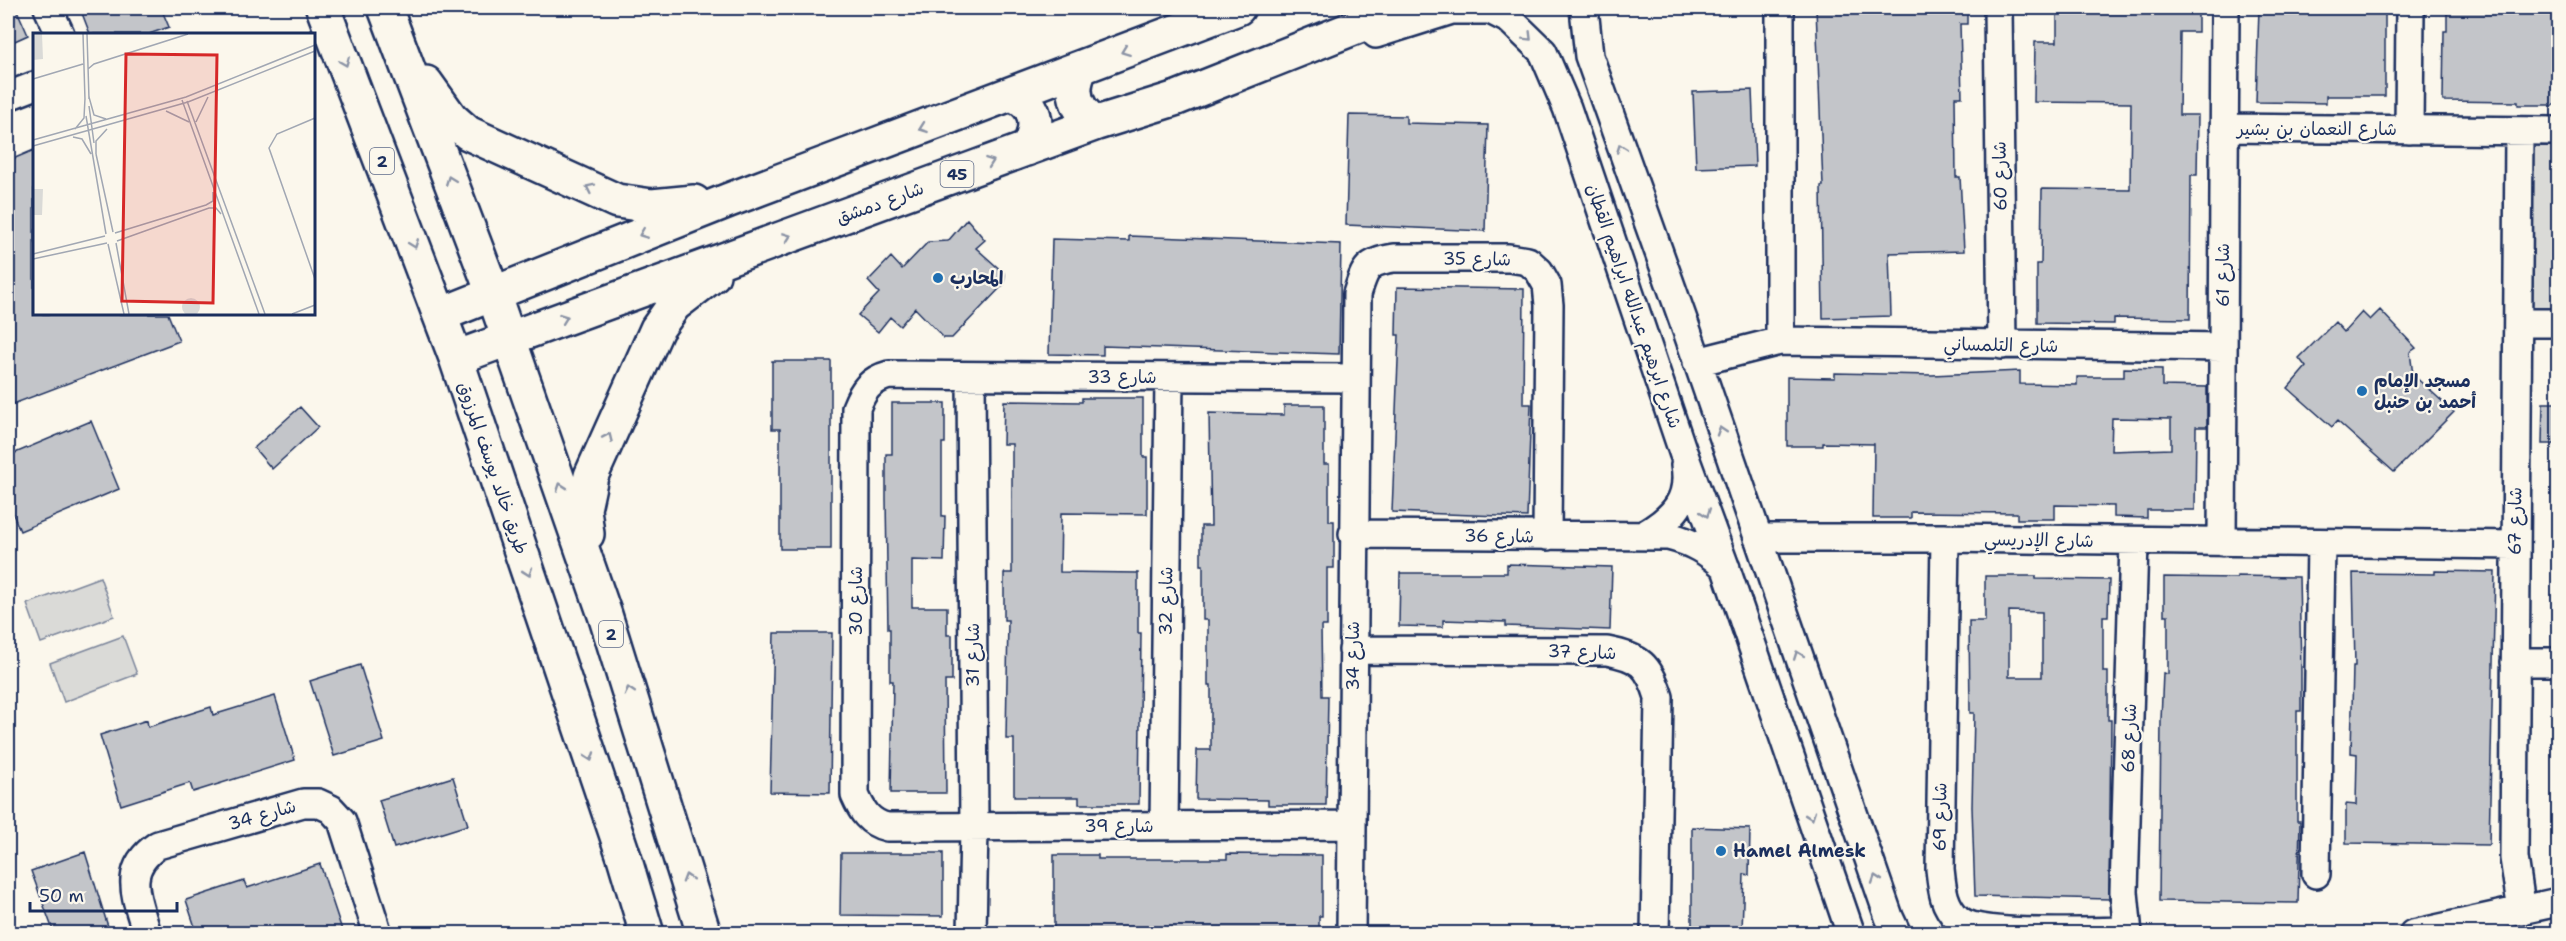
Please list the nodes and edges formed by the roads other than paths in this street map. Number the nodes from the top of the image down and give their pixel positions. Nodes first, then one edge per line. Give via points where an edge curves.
1 (48, 8) edge
2 (323, 8) edge
3 (385, 8) edge
4 (1238, 8) edge
5 (1404, 8) edge
6 (1584, 8) edge
7 (1780, 8) edge
8 (1998, 8) edge
9 (2225, 8) edge
10 (2410, 8) edge
11 (1180, 20) edge
12 (60, 33) edge
13 (397, 38) junction
14 (1081, 68) junction
15 (1594, 73) junction
16 (1559, 85) junction
17 (33, 86) edge
18 (1010, 94) junction
19 (8, 96) edge
20 (1177, 98) junction
21 (1097, 123) junction
22 (2224, 128) junction
23 (2409, 130) junction
24 (2519, 131) junction
25 (2559, 131) edge
26 (1027, 149) junction
27 (1631, 177) junction
28 (1597, 194) junction
29 (729, 200) junction
30 (1647, 221) junction
31 (1612, 237) junction
32 (747, 252) junction
33 (493, 293) junction
34 (440, 315) junction
35 (2518, 323) junction
36 (2559, 323) edge
37 (509, 338) junction
38 (1780, 341) junction
39 (2002, 345) junction
40 (2223, 347) junction
41 (456, 358) junction
42 (1697, 362) junction
43 (889, 375) joint
44 (971, 376) junction
45 (1169, 377) junction
46 (1354, 378) junction
47 (1683, 452) junction
48 (1353, 534) junction
49 (1644, 535) junction
50 (1547, 536) junction
51 (1758, 538) junction
52 (1945, 538) junction
53 (2134, 542) junction
54 (2222, 542) junction
55 (2321, 543) junction
56 (2515, 545) junction
57 (1726, 569) junction
58 (605, 615) junction
59 (1353, 650) junction
60 (2515, 662) junction
61 (2559, 662) edge
62 (1815, 700) junction
63 (1777, 720) junction
64 (1835, 761) junction
65 (1797, 775) junction
66 (1352, 825) junction
67 (1164, 826) junction
68 (887, 827) joint
69 (974, 827) junction
70 (624, 857) junction
71 (2316, 874) dead end
72 (2559, 902) edge
73 (2522, 911) junction
74 (1892, 928) edge
75 (2128, 932) edge
76 (147, 933) edge
77 (378, 933) edge
78 (641, 933) edge
79 (647, 933) edge
80 (704, 933) edge
81 (972, 933) edge
82 (1351, 933) edge
83 (1655, 933) edge
84 (1851, 933) edge
85 (2413, 933) edge

1 - 12 street
2 -> 34 main road, طريق خالد يوسف المرزوق / 2
3 - 13 main road, 2
4 - 11 main road
5 - 20 main road, شارع دمشق / 45
6 - 15 street
7 - 38 street
8 - 39 street, شارع 60
9 - 22 street, شارع 61
10 - 23 street, شارع النعمان بن بشير
11 -> 14 main road
29 -> 13 main road via 652,206 626,204 468,134 439,102
33 -> 13 main road, 2
14 - 18 main road
14 - 21 main road via 1074,88 1075,100 1088,118
15 - 16 street via 1580,62 1571,63 1563,68
27 -> 15 street
20 -> 16 street, شارع ابرهيم عبدالله ابراهيم القطان via 1452,10 1490,10 1510,20 1543,52
16 - 28 street, شارع ابرهيم عبدالله ابراهيم القطان
17 - 19 street
18 - 26 main road via 1026,102 1035,117 1036,132
18 -> 29 main road
20 - 21 main road, شارع دمشق / 45
21 - 26 main road, شارع دمشق / 45
22 - 23 street, شارع النعمان بن بشير
22 - 40 street, شارع 61
23 - 24 street, شارع النعمان بن بشير
24 - 25 street, شارع النعمان بن بشير
24 - 35 street, شارع 67
32 -> 26 main road, شارع دمشق / 45
27 - 28 street via 1627,194 1621,199 1613,202
27 - 30 street
28 - 31 street, شارع ابرهيم عبدالله ابراهيم القطان
29 -> 33 main road
30 - 31 street via 1632,212 1623,214 1612,228
30 - 42 street
31 - 47 street, شارع ابرهيم عبدالله ابراهيم القطان
37 -> 32 main road, شارع دمشق / 45
58 -> 32 main road via 584,520 591,476 665,316 682,297
33 - 34 main road
33 - 37 main road, 2
34 - 41 main road, طريق خالد يوسف المرزوق / 2
35 - 36 street
35 - 56 street, شارع 67
37 - 41 main road, شارع دمشق / 45
58 -> 37 main road, 2
38 - 39 street, شارع التلمساني
38 - 42 street, شارع التلمساني
39 - 40 street, شارع التلمساني
40 - 54 street, شارع 61
41 -> 70 main road, طريق خالد يوسف المرزوق / 2
51 -> 42 street
43 - 44 street, شارع 33
43 - 68 street, شارع 30 via 865,389 856,408 855,795 867,818
44 - 45 street, شارع 33
44 - 69 street, شارع 31
45 - 46 street, شارع 33
45 - 67 street, شارع 32
46 - 48 street, شارع 34
46 - 50 street, شارع 35 via 1357,294 1366,268 1394,258 1528,261 1547,285 1549,305
47 - 49 street via 1687,477 1681,502 1666,522
47 -> 57 street, شارع ابرهيم عبدالله ابراهيم القطان
48 - 50 street, شارع 36
48 - 59 street, شارع 34
49 - 50 street, شارع 36
49 - 57 street, شارع 36 via 1690,541
51 - 52 street, شارع الإدريسي
62 -> 51 street
52 - 53 street, شارع الإدريسي
52 - 75 street, شارع 69 via 1940,869 1944,900 1959,920 1987,930
53 - 54 street, شارع الإدريسي
53 - 75 street, شارع 68 via 2124,892
54 - 55 street, شارع الإدريسي
55 - 56 street, شارع الإدريسي
55 - 71 street
56 - 60 street, شارع 67
57 - 63 street, شارع ابرهيم عبدالله ابراهيم القطان
80 -> 58 main road, 2
59 - 66 street, شارع 34
59 - 83 street, شارع 37 via 1607,651 1630,655 1642,663 1653,676 1659,697
60 - 61 street
60 - 73 street, شارع 67 via 2514,858
62 - 63 street via 1811,720 1804,726 1786,727
62 - 64 street
63 - 65 street, شارع ابرهيم عبدالله ابراهيم القطان
64 - 65 street via 1820,750 1810,752 1802,757
74 -> 64 street
65 -> 84 street, شارع ابرهيم عبدالله ابراهيم القطان
66 - 67 street, شارع 39
66 - 82 street, شارع 34
67 - 69 street, شارع 39
68 - 69 street, شارع 39
69 - 81 street, شارع 31
70 - 78 main road
70 - 79 main road, طريق خالد يوسف المرزوق / 2
72 - 73 street
73 - 85 street
76 - 77 street, شارع 34 via 134,878 146,854 158,845 290,807 318,803 342,821

